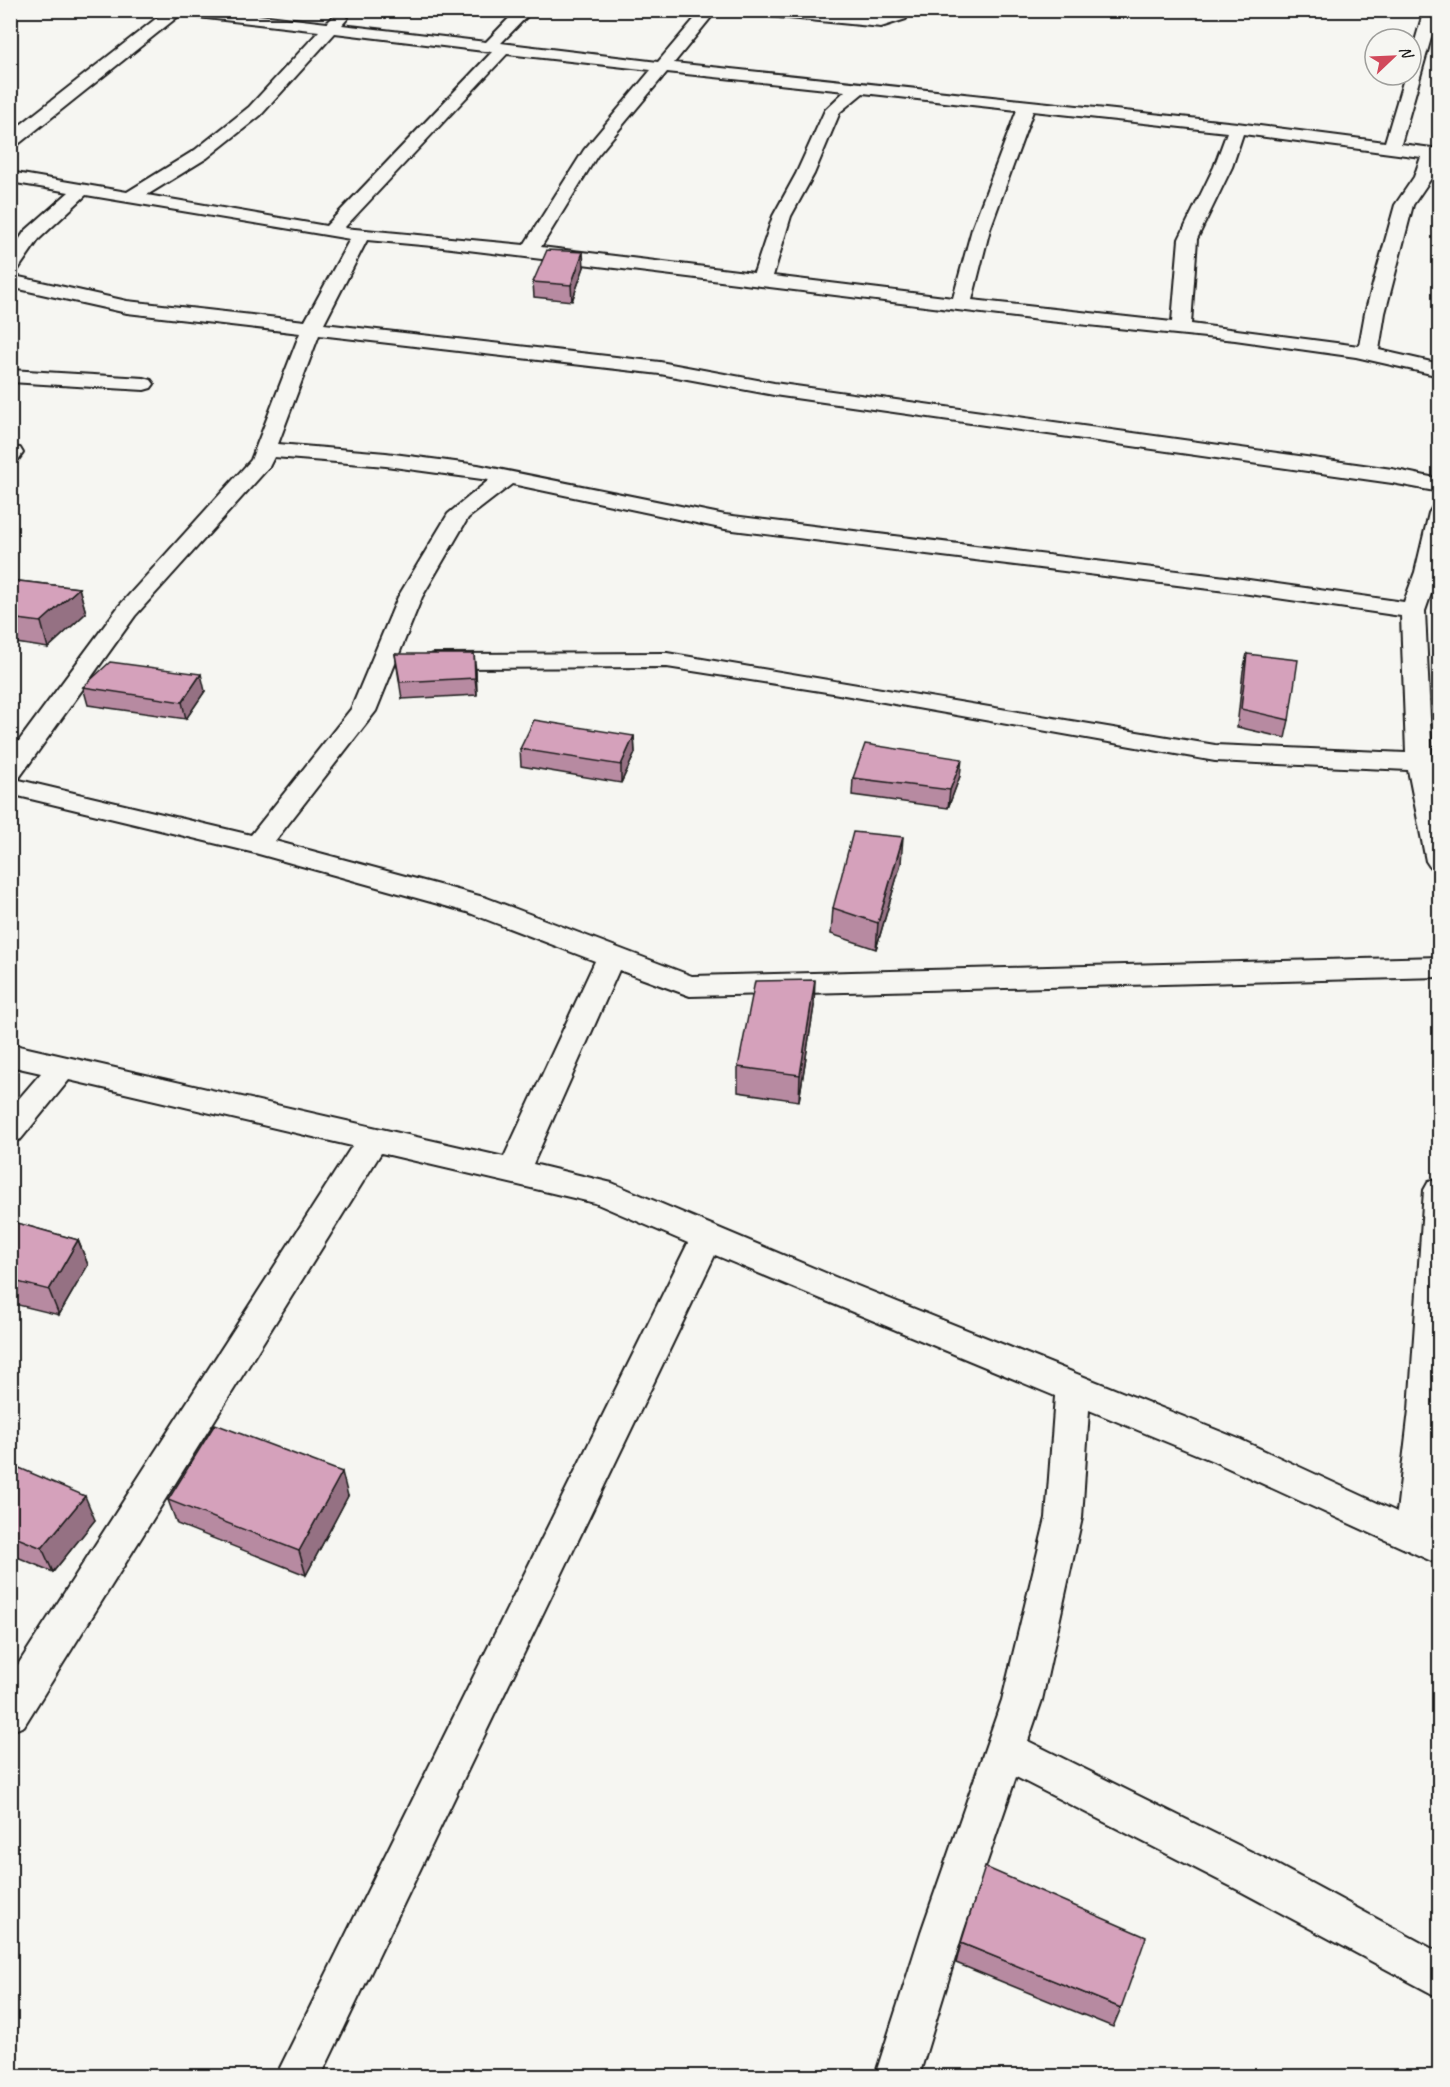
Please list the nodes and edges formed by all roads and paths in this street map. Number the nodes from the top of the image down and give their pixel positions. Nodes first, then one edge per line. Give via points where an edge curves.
1 (346, 10) edge
2 (526, 10) edge
3 (710, 10) edge
4 (758, 10) edge
5 (903, 10) edge
6 (1431, 10) edge
7 (176, 11) edge
8 (331, 30) junction
9 (495, 48) junction
10 (663, 67) junction
11 (860, 87) junction
12 (1027, 105) junction
13 (1237, 128) junction
14 (10, 142) edge
15 (1392, 147) junction
16 (1435, 153) edge
17 (10, 177) edge
18 (83, 189) junction
19 (128, 199) junction
20 (330, 232) junction
21 (362, 235) junction
22 (529, 252) junction
23 (10, 267) edge
24 (762, 279) junction
25 (10, 281) edge
26 (961, 304) junction
27 (312, 327) junction
28 (1181, 328) junction
29 (1368, 354) junction
30 (1440, 370) edge
31 (10, 376) edge
32 (144, 384) dead end
33 (265, 450) junction
34 (508, 477) junction
35 (1440, 486) edge
36 (1440, 513) edge
37 (1413, 611) junction
38 (383, 662) junction
39 (1419, 762) junction
40 (10, 772) edge
41 (10, 786) edge
42 (257, 845) junction
43 (1440, 861) edge
44 (611, 956) junction
45 (1440, 967) edge
46 (10, 1055) edge
47 (62, 1068) junction
48 (10, 1131) edge
49 (373, 1139) junction
50 (513, 1172) junction
51 (1440, 1190) edge
52 (707, 1237) junction
53 (1073, 1388) junction
54 (1426, 1541) edge
55 (10, 1713) edge
56 (1004, 1750) junction
57 (1440, 1977) edge
58 (298, 2076) edge
59 (897, 2076) edge

1 - 8 street
2 - 9 street
3 - 10 street
4 - 5 street via 881,22 901,16
6 - 15 street
7 - 8 street
7 - 14 street
8 - 9 street
8 - 19 street via 255,111 201,154
9 - 10 street
9 - 20 street
10 - 11 street
10 - 22 street via 590,154
11 - 12 street
11 - 24 street via 833,110 782,216
12 - 13 street
12 - 26 street via 981,229
13 - 15 street
13 - 28 street via 1188,239
15 - 16 street
16 - 29 street via 1404,205
17 - 18 street
18 - 19 street
18 - 23 street via 32,235
19 - 20 street
20 - 21 street
21 - 22 street
21 - 27 street
22 - 24 street
24 - 26 street
25 - 27 street via 127,307
26 - 28 street
27 - 33 street
27 - 35 street via 660,368 774,389
28 - 29 street
29 - 30 street
31 - 32 street
33 - 34 street via 393,460
33 - 40 street via 261,462 127,611
34 - 37 street via 721,521 941,550 1154,572
34 - 38 street via 459,514 411,597
36 - 37 street via 1427,572
37 - 39 street
38 - 39 street via 667,660 1215,753
38 - 42 street via 363,711
39 - 43 street
41 - 42 street
42 - 44 street via 477,905
44 - 45 street via 690,986
44 - 50 street
46 - 47 street
47 - 48 street
47 - 49 street
49 - 50 street
49 - 55 street
50 - 52 street via 601,1192
51 - 54 street via 1427,1410
52 - 53 street
52 - 58 street
53 - 54 street via 1226,1450
53 - 56 street via 1064,1518 1022,1700
56 - 57 street via 1255,1876
56 - 59 street

